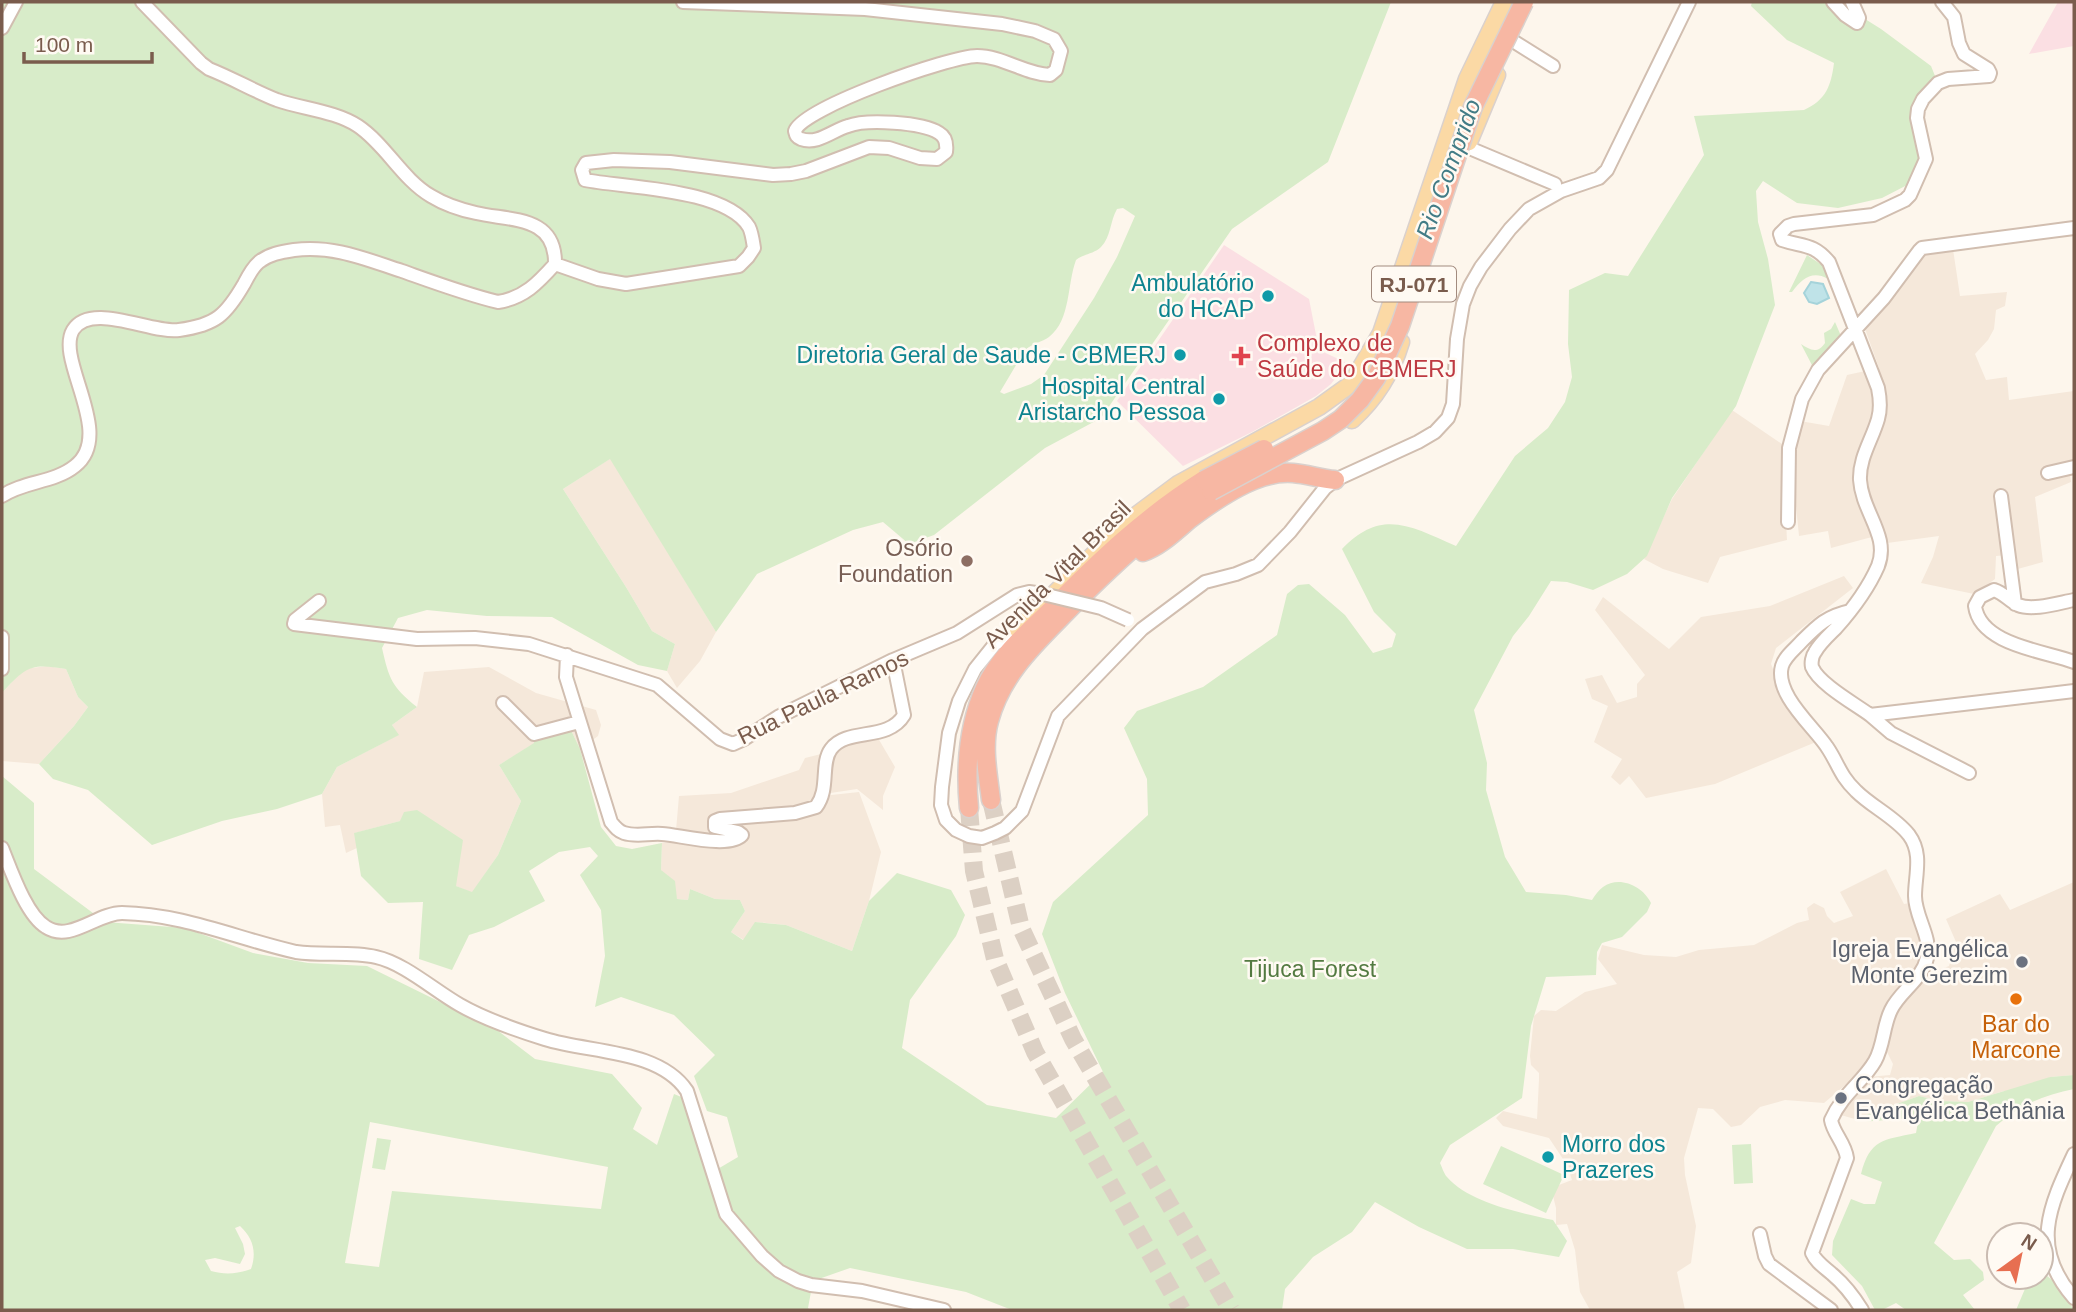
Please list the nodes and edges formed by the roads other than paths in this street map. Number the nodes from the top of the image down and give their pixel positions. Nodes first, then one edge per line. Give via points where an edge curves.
1 (16, 2) edge
2 (142, 2) edge
3 (683, 2) edge
4 (1504, 2) edge
5 (1511, 2) edge
6 (1524, 2) edge
7 (1533, 2) edge
8 (1689, 2) edge
9 (1833, 2) edge
10 (1852, 2) edge
11 (1942, 2) edge
12 (2, 28) edge
13 (1513, 41) junction
14 (1553, 66) dead end
15 (1447, 140) junction
16 (1467, 147) junction
17 (1555, 184) dead end
18 (2074, 228) edge
19 (555, 264) junction
20 (1856, 331) junction
21 (1221, 461) junction
22 (2074, 467) edge
23 (2048, 473) dead end
24 (1335, 480) junction
25 (1233, 482) junction
26 (1208, 486) junction
27 (2, 496) edge
28 (2001, 496) dead end
29 (1788, 522) dead end
30 (1143, 552) junction
31 (2074, 600) edge
32 (319, 601) dead end
33 (2015, 604) junction
34 (1850, 611) junction
35 (1142, 629) junction
36 (1018, 630) junction
37 (2, 637) edge
38 (567, 655) junction
39 (893, 660) junction
40 (2074, 662) edge
41 (2, 669) edge
42 (1007, 679) junction
43 (2074, 691) edge
44 (503, 704) dead end
45 (1870, 715) junction
46 (579, 722) junction
47 (968, 748) junction
48 (1969, 773) dead end
49 (991, 800) tunnel mouth
50 (969, 808) tunnel mouth
51 (2, 848) edge
52 (2074, 1154) edge
53 (1760, 1234) dead end
54 (2074, 1298) edge
55 (944, 1310) edge
56 (1831, 1310) edge
57 (1862, 1310) edge

1 - 12 street
2 - 19 street via 201,63 276,99 357,126 430,195 475,213 538,227 552,241
3 - 19 street via 865,9 1002,24 1054,39 1061,51 1050,75 979,56 937,64 820,110 795,131 802,139 813,139 849,125 885,122 924,127 947,142 946,152 937,159 869,147 806,170 773,175 670,162 586,163 582,170 586,180 667,190 721,206 749,227 754,248 739,266 626,284
4 - 15 main road via 1466,79
5 - 26 highway, RJ-071, bridge via 1474,74 1373,361 1340,404
6 - 26 highway, RJ-071, bridge via 1470,116 1400,327 1376,378 1332,425
7 - 13 main road
8 - 24 street via 1607,170 1600,178 1561,191 1529,209 1470,286 1461,314 1448,418 1418,442
9 - 10 street via 1857,23
11 - 20 street via 1954,17 1964,54 1990,73 1938,83 1919,104 1917,118 1926,159 1910,195 1874,215 1810,221 1788,226 1780,234 1782,240 1807,244 1829,262
13 - 14 street
13 - 16 main road
15 - 16 main road
15 - 21 main road via 1381,333 1351,384
16 - 17 street
16 - 25 main road via 1399,348 1370,402 1332,434
18 - 20 street via 1922,248
19 - 27 street via 533,289 498,302 358,255 312,248 283,251 258,263 216,321 171,331 109,318 82,322 74,328 69,344 88,418 90,443 85,457 61,475
20 - 29 street via 1818,370 1802,399 1789,448
20 - 34 street via 1879,396 1879,417 1861,463 1860,478 1864,505 1880,536 1881,550 1878,565
21 - 25 main road, bridge
21 - 36 main road via 1178,484 1135,516
22 - 23 street
24 - 30 highway via 1293,473 1265,477 1233,491
24 - 35 street via 1252,569 1205,582
25 - 30 highway
26 - 42 highway, Avenida Vital Brasil via 1126,553 1024,655
26 - 47 highway, Avenida Vital Brasil via 1139,525 1008,653 981,697
28 - 33 street
30 - 42 highway
31 - 33 street via 2026,607
32 - 38 street, Rua Paula Ramos via 293,624 417,639 529,644
33 - 40 street via 1994,590 1980,597 1976,614 2003,640
34 - 45 street via 1815,652 1812,667
34 - 57 street via 1825,619 1787,657 1782,671 1785,688 1840,772 1909,836 1916,850 1915,897 1927,943 1927,958 1891,1011 1875,1061 1846,1094 1831,1120 1847,1158 1812,1253
35 - 36 street via 1058,716 1022,811 1005,828 982,838 969,836 946,820 942,805 949,733 975,670 995,644
35 - 39 street, Rua Paula Ramos, bridge via 1101,608 1023,593 957,633
36 - 47 highway via 992,659 977,685
37 - 41 street
38 - 39 street, Rua Paula Ramos via 657,685 720,739 733,744
38 - 46 street via 566,677
39 - 46 street via 904,715 900,721 889,729 840,742 830,750 824,792 816,807 715,821 717,829 740,833 735,840 618,831 607,813
42 - 49 highway, Avenida Vital Brasil via 986,737
43 - 45 street
44 - 46 street via 534,734
45 - 48 street via 1891,733
47 - 50 highway, Avenida Vital Brasil
51 - 55 street via 29,907 43,926 54,932 119,913 160,916 296,952 378,957 507,1027 665,1069 687,1091 726,1214 779,1271 811,1286 862,1291
52 - 54 street via 2051,1204 2047,1233 2055,1268
53 - 56 street via 1769,1264

